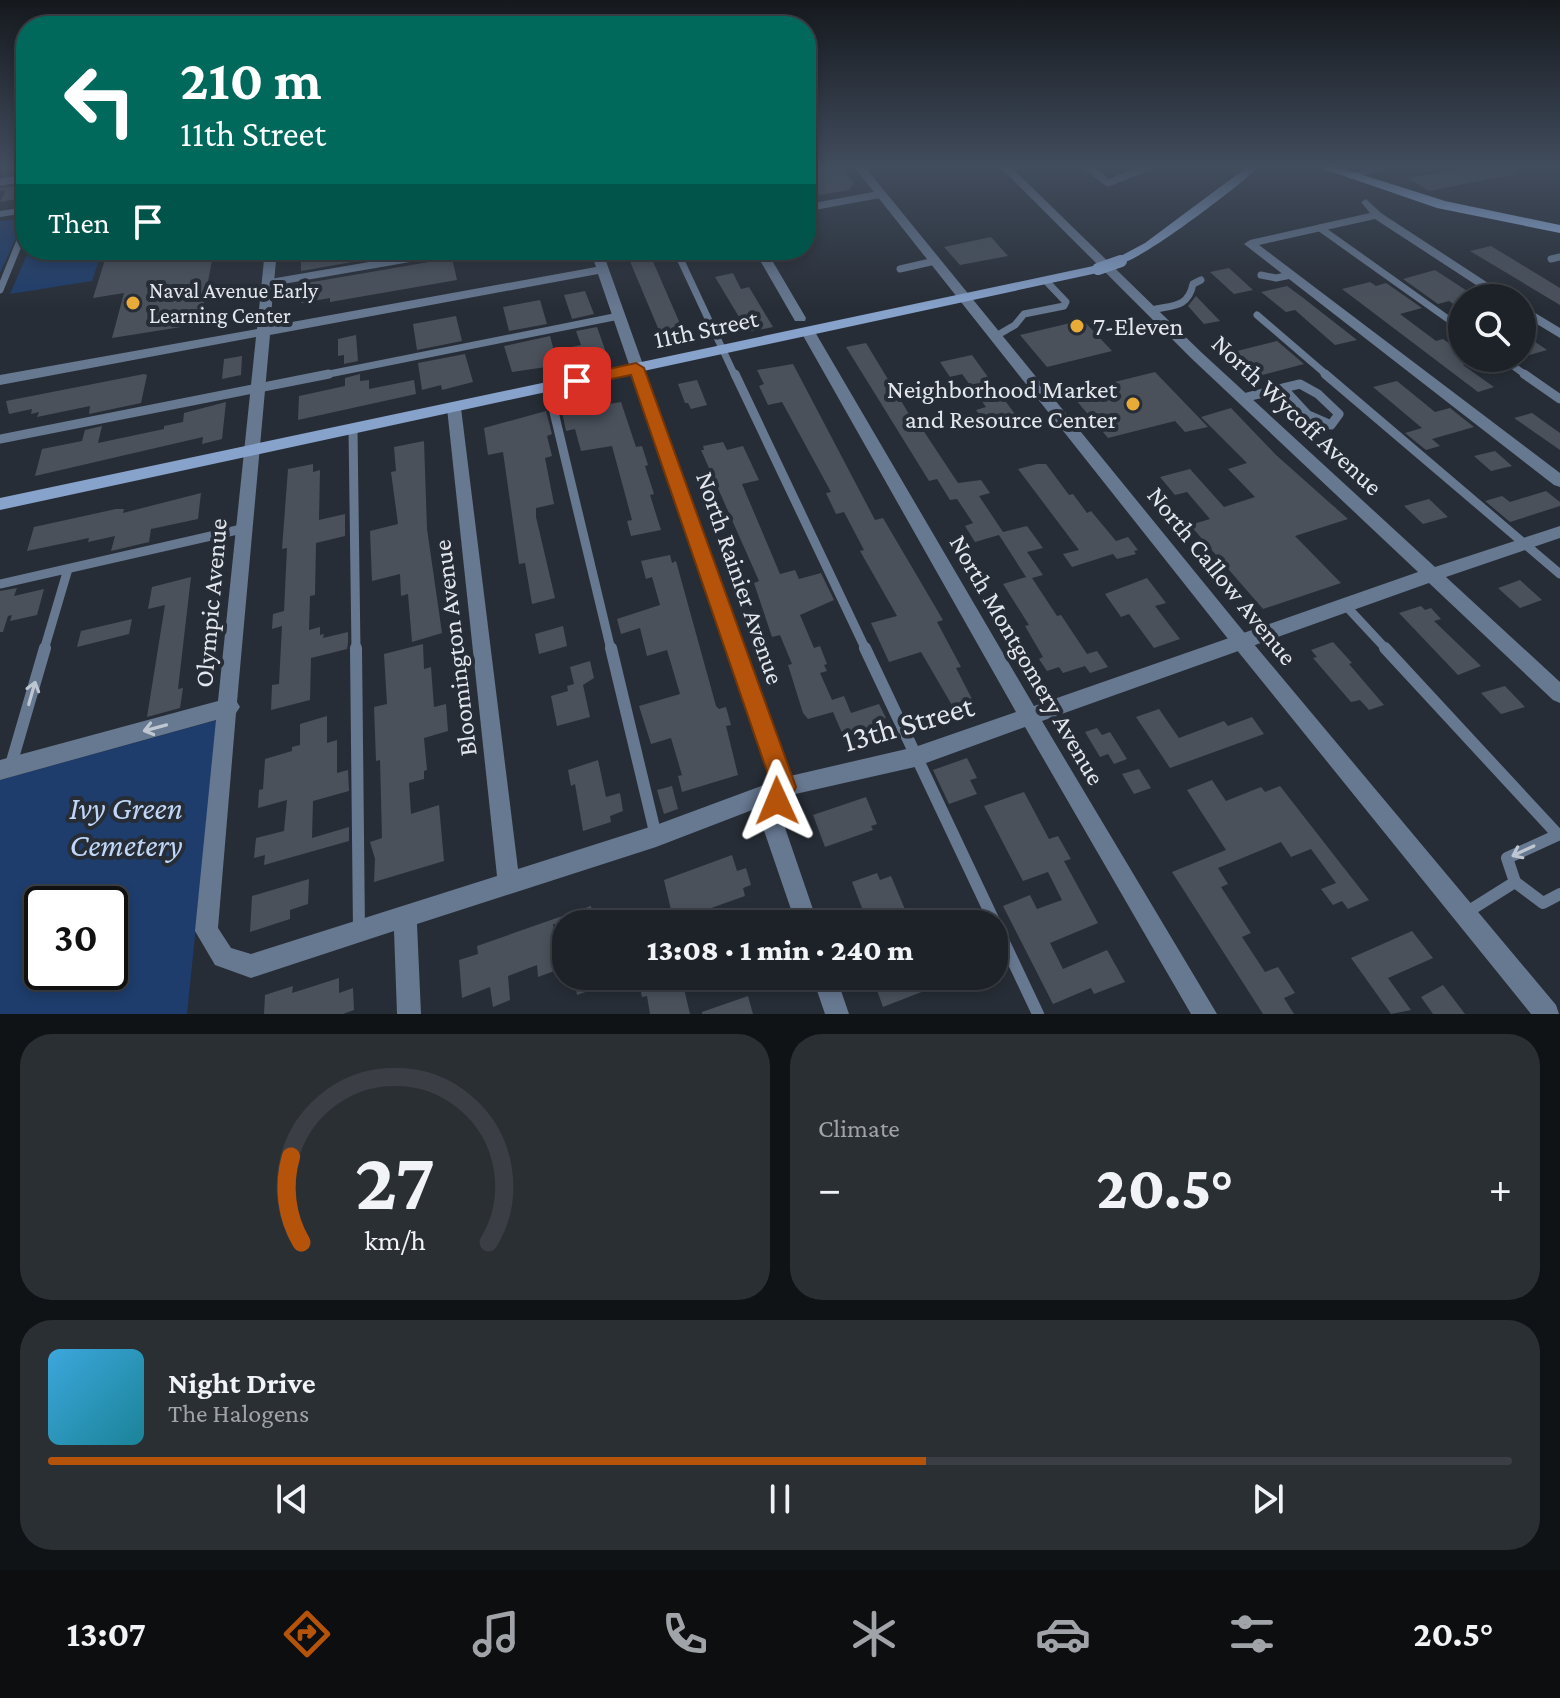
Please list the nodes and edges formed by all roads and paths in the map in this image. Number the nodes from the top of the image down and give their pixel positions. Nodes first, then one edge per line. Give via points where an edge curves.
1 (898, 214) edge
2 (1053, 214) edge
3 (1190, 214) edge
4 (1482, 214) edge
5 (1377, 215) joint
6 (1320, 228) junction
7 (1560, 229) edge
8 (16, 251) edge
9 (270, 260) edge
10 (401, 260) edge
11 (600, 260) edge
12 (681, 260) edge
13 (766, 260) edge
14 (935, 261) junction
15 (603, 269) junction
16 (900, 269) dead end
17 (1261, 275) dead end
18 (1291, 275) junction
19 (1201, 280) dead end
20 (1046, 281) junction
21 (268, 283) junction
22 (1483, 284) edge
23 (0, 290) edge
24 (966, 299) junction
25 (1151, 310) junction
26 (1257, 315) dead end
27 (619, 316) junction
28 (1536, 318) edge
29 (1448, 319) edge
30 (804, 325) junction
31 (264, 331) junction
32 (1560, 334) edge
33 (996, 336) junction
34 (725, 349) junction
35 (636, 368) junction
36 (1522, 372) edge
37 (0, 380) edge
38 (548, 387) junction
39 (1283, 388) junction
40 (258, 389) junction
41 (1243, 398) junction
42 (1560, 399) edge
43 (454, 408) junction
44 (353, 429) junction
45 (0, 439) edge
46 (254, 450) junction
47 (1560, 481) edge
48 (0, 504) edge
49 (246, 528) junction
50 (1560, 532) edge
51 (1522, 543) junction
52 (68, 569) junction
53 (1434, 574) junction
54 (1560, 574) edge
55 (0, 584) edge
56 (1346, 606) junction
57 (1242, 643) junction
58 (1560, 694) edge
59 (230, 707) junction
60 (1030, 718) junction
61 (915, 757) junction
62 (5, 769) edge
63 (784, 787) junction
64 (1559, 835) edge
65 (656, 836) junction
66 (509, 882) junction
67 (1515, 882) junction
68 (1560, 894) edge
69 (802, 910) edge
70 (1464, 914) junction
71 (405, 916) junction
72 (359, 931) junction
73 (223, 957) joint
74 (829, 990) edge
75 (409, 1014) edge
76 (837, 1014) edge
77 (1038, 1014) edge
78 (1205, 1014) edge
79 (1547, 1014) edge

1 - 14 street, North Callow Avenue
2 - 25 street, North Wycoff Avenue
3 - 20 main road, 11th Street, bridge via 1121,261
4 - 7 main road
5 - 6 street
5 - 22 street
6 - 18 street via 1250,244
6 - 29 lane
8 - 23 lane
9 - 21 street, Olympic Avenue
10 - 21 lane
11 - 15 street, North Rainier Avenue
12 - 34 lane
13 - 30 street, North Montgomery Avenue
14 - 16 lane
14 - 24 street, North Callow Avenue
15 - 27 street, North Rainier Avenue
15 - 31 street
17 - 18 lane
18 - 47 street
19 - 25 lane via 1193,284 1185,302
20 - 24 main road, 11th Street
20 - 33 lane via 1064,306 1024,314
21 - 31 street, Olympic Avenue
24 - 30 main road, 11th Street
24 - 33 street, North Callow Avenue
25 - 41 street, North Wycoff Avenue
26 - 51 lane
27 - 35 street, North Rainier Avenue
27 - 40 lane
28 - 32 street
30 - 34 main road, 11th Street
30 - 60 street, North Montgomery Avenue
31 - 37 street
31 - 40 street, Olympic Avenue
33 - 57 street, North Callow Avenue
34 - 35 main road, 11th Street
34 - 61 lane
35 - 38 main road, 11th Street
35 - 63 street, North Rainier Avenue
36 - 42 lane
38 - 43 main road, 11th Street
38 - 65 lane
39 - 39 lane via 1300,384 1339,414 1331,425 1308,415
39 - 41 lane
40 - 45 lane
40 - 46 street, Olympic Avenue
41 - 53 street, North Wycoff Avenue
43 - 44 main road, 11th Street
43 - 66 street, Bloomington Avenue
44 - 46 main road, 11th Street
44 - 72 lane
46 - 48 main road, 11th Street
46 - 49 street, Olympic Avenue
49 - 52 lane
49 - 59 street, Olympic Avenue
50 - 51 street, 13th Street
51 - 53 street, 13th Street
51 - 54 lane
52 - 55 lane
62 -> 52 lane
53 - 56 street, 13th Street
53 - 58 street, North Wycoff Avenue
56 - 57 street, 13th Street
56 - 64 lane
57 - 60 street, 13th Street
57 - 70 street, North Callow Avenue
59 -> 62 street
59 - 73 street, Olympic Avenue via 206,931
60 - 61 street, 13th Street
60 - 78 street, North Montgomery Avenue
61 - 63 street, 13th Street
61 - 77 lane
63 - 65 street, 13th Street
63 - 69 street via 770,816
64 -> 67 lane via 1507,858
65 - 66 street, 13th Street
66 - 71 street, 13th Street
67 - 68 lane via 1543,903
67 - 70 lane
70 - 79 street, North Callow Avenue
71 - 72 street, 13th Street
71 - 75 street
72 - 73 street, 13th Street via 251,966
74 - 76 street

